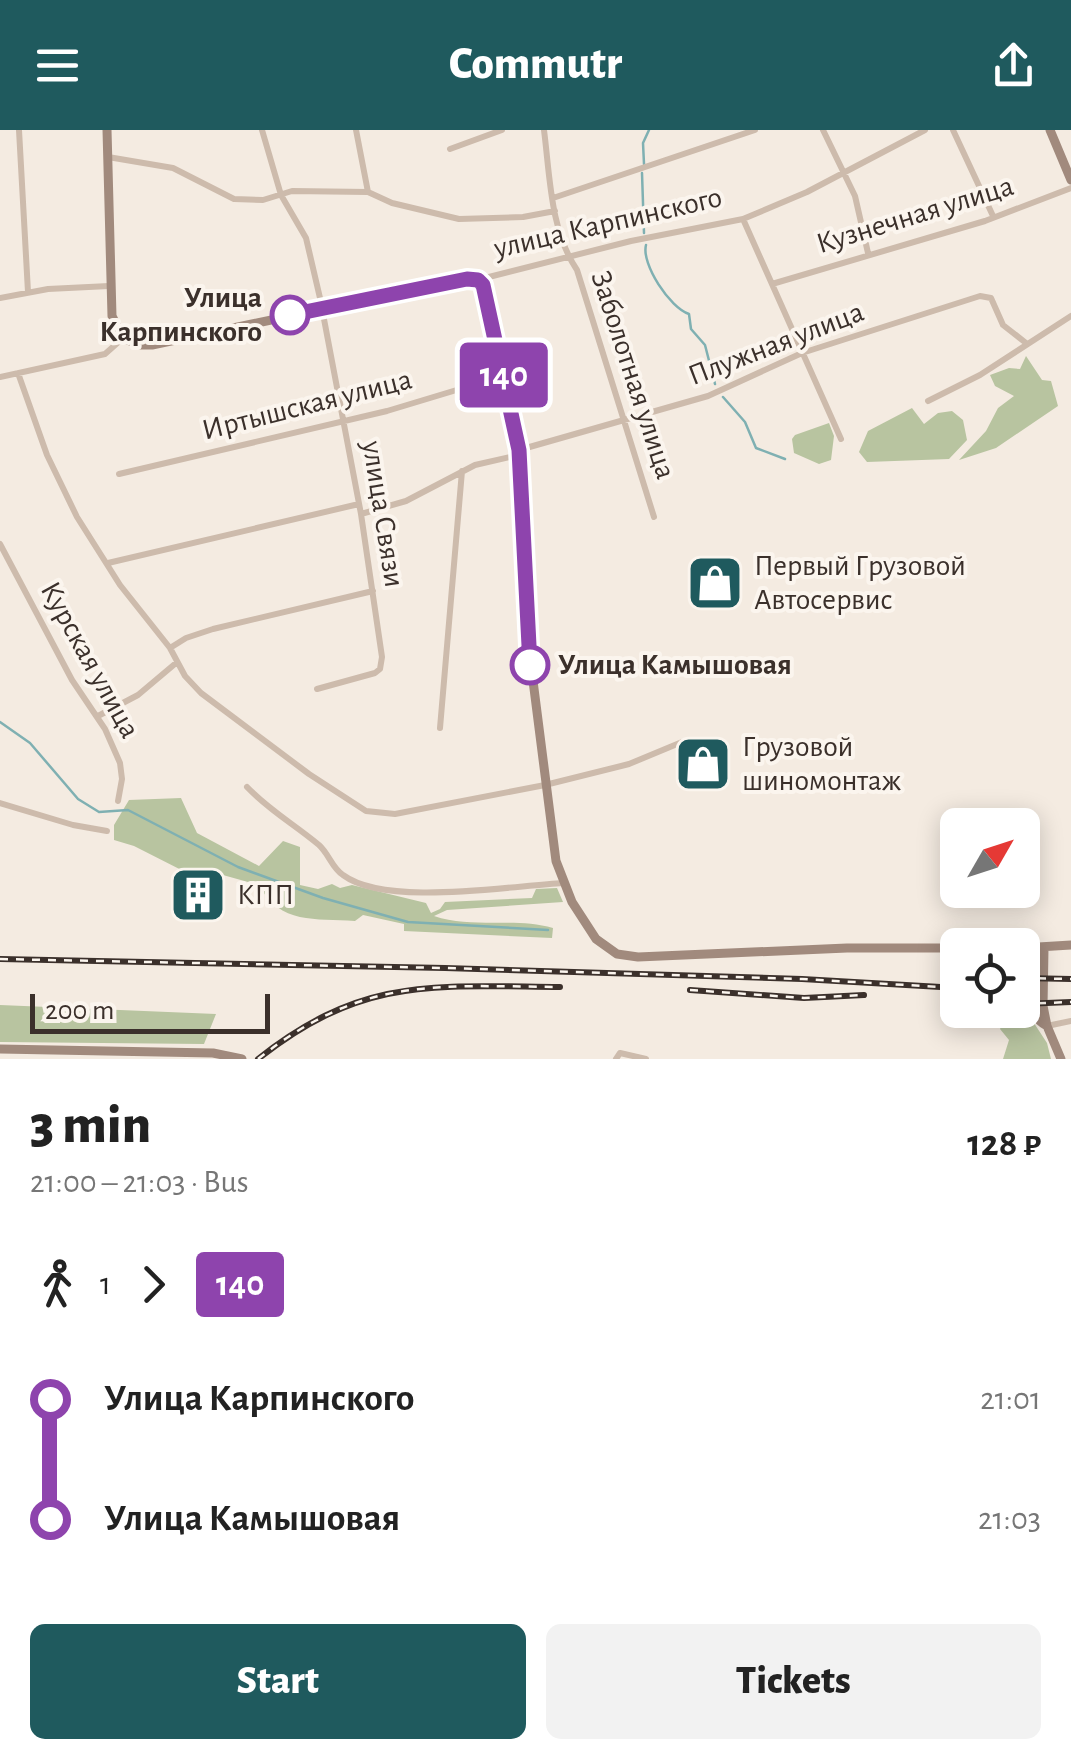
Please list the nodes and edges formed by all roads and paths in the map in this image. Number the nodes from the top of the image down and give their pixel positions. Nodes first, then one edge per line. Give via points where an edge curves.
1 (20, 130) edge
2 (107, 130) edge
3 (262, 130) edge
4 (356, 130) edge
5 (502, 130) edge
6 (544, 130) edge
7 (755, 130) edge
8 (823, 130) edge
9 (925, 130) edge
10 (954, 130) edge
11 (1050, 130) edge
12 (450, 149) dead end
13 (108, 158) junction
14 (845, 171) junction
15 (1071, 184) edge
16 (368, 192) junction
17 (280, 195) junction
18 (553, 198) junction
19 (555, 211) junction
20 (992, 216) junction
21 (743, 219) junction
22 (868, 253) junction
23 (568, 256) junction
24 (478, 280) junction
25 (772, 284) junction
26 (109, 286) junction
27 (28, 292) junction
28 (0, 298) edge
29 (322, 308) junction
30 (1071, 316) edge
31 (123, 338) junction
32 (1026, 344) junction
33 (802, 353) junction
34 (18, 373) junction
35 (504, 376) junction
36 (0, 377) edge
37 (928, 401) dead end
38 (344, 421) junction
39 (625, 421) junction
40 (841, 438) dead end
41 (519, 453) junction
42 (462, 471) junction
43 (119, 474) dead end
44 (359, 504) junction
45 (361, 514) junction
46 (654, 517) dead end
47 (0, 544) edge
48 (108, 563) junction
49 (370, 575) junction
50 (372, 591) junction
51 (358, 593) junction
52 (170, 648) junction
53 (176, 663) junction
54 (317, 688) dead end
55 (98, 716) junction
56 (440, 728) dead end
57 (682, 742) dead end
58 (545, 785) junction
59 (248, 787) dead end
60 (118, 802) dead end
61 (0, 803) edge
62 (107, 831) dead end
63 (563, 884) junction
64 (1071, 945) edge
65 (940, 948) edge
66 (1040, 948) edge
67 (1044, 948) junction
68 (1071, 1021) edge
69 (1040, 1022) edge
70 (1047, 1026) junction
71 (0, 1049) edge
72 (178, 1055) edge
73 (618, 1056) edge
74 (242, 1059) edge
75 (646, 1059) edge
76 (1061, 1059) edge

1 - 27 street
2 - 13 main road
3 - 17 street, улица Связи
4 - 16 street
5 - 12 street
6 - 18 street, Заболотная улица
7 - 18 street
8 - 14 street
9 - 14 street, улица Карпинского
10 - 20 street
11 - 15 main road
13 - 17 street via 173,168 234,200
13 - 26 main road
14 - 21 street, улица Карпинского
14 - 22 street
15 - 20 street, Кузнечная улица
16 - 17 street
16 - 19 street via 459,219
17 - 29 street, улица Связи via 306,238
18 - 19 street, Заболотная улица
19 - 23 street, Заболотная улица
20 - 22 street, Кузнечная улица
21 - 23 street, улица Карпинского
21 - 25 street
22 - 25 street, Кузнечная улица
23 - 24 street, улица Карпинского
23 - 39 street, Заболотная улица
24 - 29 main road, улица Карпинского
24 - 35 main road
25 - 33 street
26 - 27 street
26 - 31 main road
27 - 28 street
29 - 31 main road, улица Карпинского via 140,346
29 - 38 street, улица Связи
30 - 32 street
31 - 34 street, улица Карпинского via 105,354
32 - 33 street, Плужная улица via 1003,326 987,295
32 - 37 street
33 - 39 street, Плужная улица via 708,396
33 - 40 street
34 - 36 street, улица Карпинского
34 - 48 street via 60,485
35 - 38 street, Иртышская улица
35 - 41 main road
38 - 43 street, Иртышская улица
38 - 44 street, улица Связи
39 - 41 street, Плужная улица
39 - 46 street, Заболотная улица
41 - 42 street, Плужная улица
41 - 58 main road via 526,609
42 - 45 street, Плужная улица via 406,501
42 - 56 street
44 - 45 street, улица Связи
44 - 48 street
45 - 49 street, улица Связи
47 - 55 street, Курская улица
48 - 52 street
49 - 50 street, улица Связи
49 - 51 street
50 - 51 street
50 - 54 street, улица Связи via 380,669
51 - 52 street via 213,629
52 - 53 street
53 - 55 street via 138,695
53 - 58 street via 201,694 366,811 395,814
55 - 60 street, Курская улица via 120,762
57 - 58 street
58 - 63 main road
59 - 63 street via 320,846 338,872 368,888 434,893
61 - 62 street
63 - 65 main road via 584,923 617,954
64 - 67 main road
66 - 67 main road
67 - 70 main road
68 - 70 street
69 - 70 main road
70 - 76 main road
71 - 72 main road
72 - 74 main road via 214,1052
73 - 75 street

